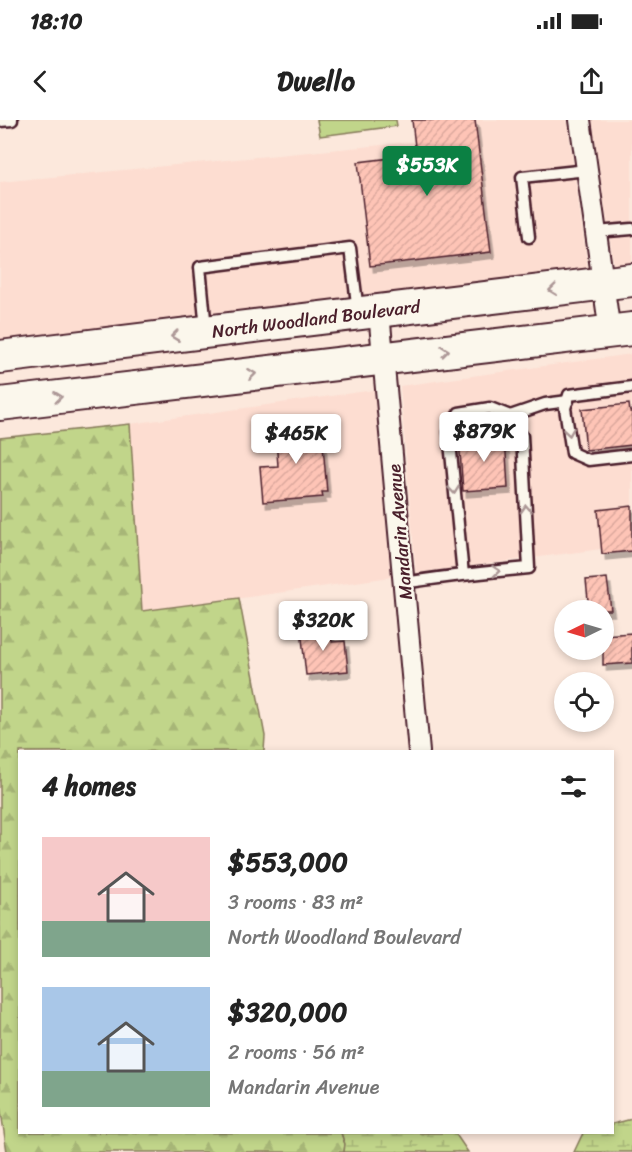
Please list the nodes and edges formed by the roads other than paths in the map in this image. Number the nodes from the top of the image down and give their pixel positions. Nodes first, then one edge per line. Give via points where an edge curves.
1 (12, 120) edge
2 (580, 120) edge
3 (0, 121) edge
4 (587, 170) junction
5 (632, 229) edge
6 (596, 232) junction
7 (529, 237) dead end
8 (618, 282) edge
9 (369, 313) junction
10 (621, 331) edge
11 (206, 332) junction
12 (0, 357) edge
13 (384, 358) junction
14 (632, 387) edge
15 (568, 401) junction
16 (0, 404) edge
17 (510, 416) junction
18 (632, 455) edge
19 (463, 575) junction
20 (404, 583) junction
21 (419, 750) edge

1 - 3 lane
2 - 4 street
4 - 6 street
4 - 7 lane via 522,177
5 - 6 lane
6 - 8 street
8 -> 9 main road, North Woodland Boulevard
8 - 10 street
9 - 11 main road, North Woodland Boulevard
9 - 11 lane via 350,248 339,249 200,267
9 - 13 street, Mandarin Avenue
13 -> 10 main road
11 -> 12 main road, North Woodland Boulevard
16 -> 13 main road
13 - 20 street, Mandarin Avenue
14 - 15 lane via 569,395
15 - 17 lane
15 -> 18 lane via 565,408 572,453 588,460
17 -> 19 lane via 490,408 459,412 448,432
19 -> 17 lane via 529,568 522,436
19 - 20 lane
20 - 21 street, Mandarin Avenue

